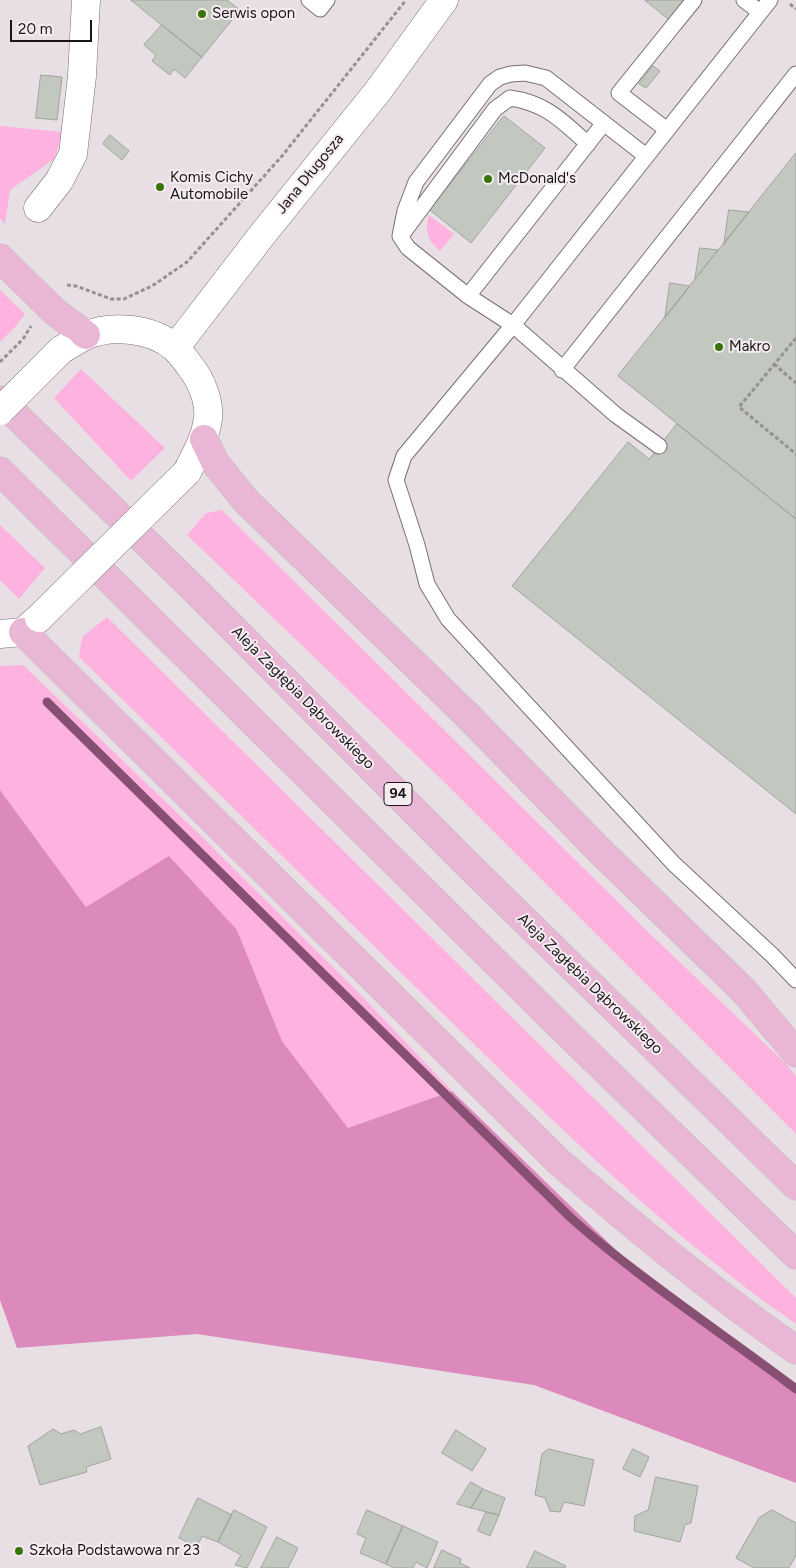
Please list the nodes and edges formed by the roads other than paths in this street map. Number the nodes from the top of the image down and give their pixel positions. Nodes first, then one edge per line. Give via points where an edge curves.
1 (86, 0) edge
2 (309, 0) edge
3 (328, 0) edge
4 (444, 0) edge
5 (694, 0) edge
6 (744, 0) edge
7 (770, 0) edge
8 (760, 12) junction
9 (796, 74) edge
10 (604, 123) junction
11 (667, 130) junction
12 (588, 144) junction
13 (646, 156) junction
14 (38, 208) dead end
15 (400, 236) junction
16 (0, 258) edge
17 (468, 296) junction
18 (513, 325) junction
19 (86, 335) junction
20 (175, 348) junction
21 (562, 370) junction
22 (0, 400) edge
23 (0, 411) edge
24 (204, 439) junction
25 (659, 446) dead end
26 (0, 471) edge
27 (21, 628) edge
28 (796, 980) edge
29 (796, 1053) edge
30 (796, 1186) edge
31 (796, 1255) edge
32 (796, 1350) edge

1 - 14 street via 73,154 60,182
2 - 3 lane via 320,10
4 - 20 street, Jana Długosza via 378,91
5 - 11 lane via 619,93
6 - 8 lane
7 - 8 lane
8 - 11 lane
9 - 21 lane
10 - 12 lane
10 - 13 lane
10 - 15 lane via 546,78 525,73 500,77 490,84 416,182
11 - 13 lane
12 - 15 lane via 551,111 510,98 495,109
12 - 17 lane
13 - 18 lane
15 - 17 lane via 408,248
16 - 19 main road via 38,311
17 - 18 lane
18 - 21 lane
18 - 28 lane via 404,456 396,480 427,584 448,619 674,864
19 - 20 street via 137,330
19 - 23 street, bridge via 62,350
20 - 24 street via 203,387 208,417
21 - 25 lane
22 - 30 main road, Aleja Zagłębia Dąbrowskiego / 94
24 - 27 street, bridge via 186,472
24 - 29 main road via 216,464 246,501 744,991
26 - 31 main road via 565,1031
27 - 32 main road via 559,1162 651,1241

